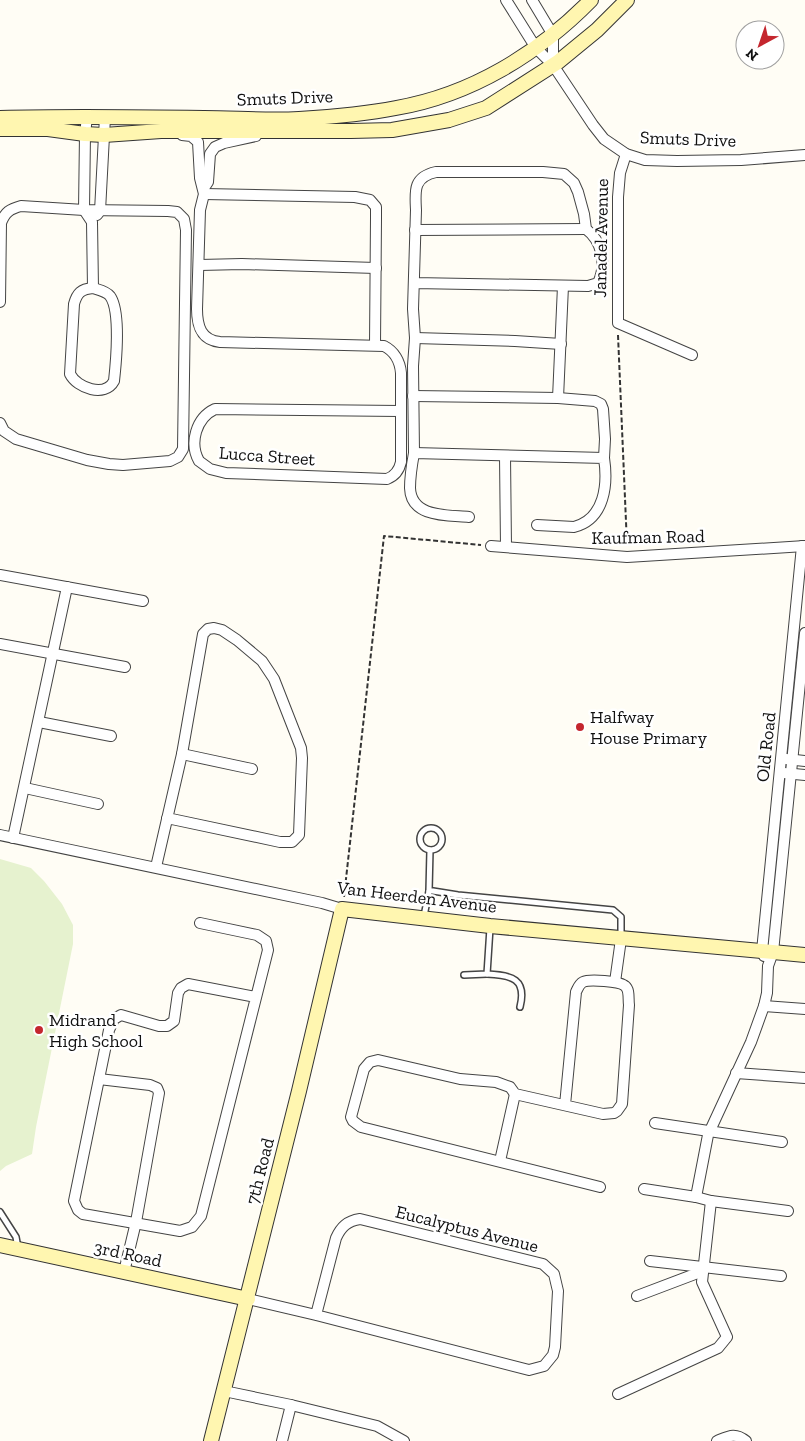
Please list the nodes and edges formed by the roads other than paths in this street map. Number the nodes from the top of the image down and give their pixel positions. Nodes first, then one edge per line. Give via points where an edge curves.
1 (506, 0) edge
2 (532, 0) edge
3 (591, 0) edge
4 (627, 0) edge
5 (553, 36) junction
6 (536, 48) junction
7 (553, 65) junction
8 (87, 117) junction
9 (104, 117) junction
10 (0, 118) edge
11 (0, 129) edge
12 (286, 130) junction
13 (161, 131) junction
14 (85, 134) junction
15 (104, 135) junction
16 (199, 149) junction
17 (213, 151) junction
18 (626, 154) junction
19 (805, 155) edge
20 (204, 191) junction
21 (84, 210) junction
22 (100, 211) junction
23 (92, 222) junction
24 (586, 229) junction
25 (415, 230) junction
26 (200, 265) junction
27 (376, 268) junction
28 (414, 283) junction
29 (563, 286) junction
30 (93, 288) junction
31 (0, 302) edge
32 (415, 338) junction
33 (561, 344) junction
34 (375, 346) junction
35 (692, 355) dead end
36 (413, 396) junction
37 (558, 398) junction
38 (400, 411) junction
39 (0, 423) edge
40 (414, 453) junction
41 (505, 456) junction
42 (604, 458) junction
43 (469, 517) dead end
44 (537, 525) dead end
45 (491, 546) road end
46 (803, 546) edge
47 (506, 547) junction
48 (0, 575) edge
49 (67, 587) junction
50 (143, 601) dead end
51 (805, 633) edge
52 (0, 644) edge
53 (54, 653) junction
54 (125, 666) dead end
55 (39, 722) junction
56 (111, 736) dead end
57 (182, 754) junction
58 (787, 759) junction
59 (805, 761) edge
60 (252, 768) dead end
61 (786, 773) junction
62 (805, 776) edge
63 (25, 788) junction
64 (98, 804) dead end
65 (167, 818) junction
66 (0, 835) edge
67 (13, 838) junction
68 (430, 850) junction
69 (156, 867) junction
70 (429, 891) junction
71 (342, 909) junction
72 (423, 919) junction
73 (200, 923) dead end
74 (490, 926) junction
75 (621, 939) junction
76 (767, 951) junction
77 (805, 955) edge
78 (488, 974) junction
79 (464, 975) dead end
80 (615, 982) junction
81 (256, 997) junction
82 (520, 1006) dead end
83 (764, 1006) junction
84 (805, 1009) edge
85 (736, 1073) junction
86 (805, 1078) edge
87 (99, 1079) junction
88 (516, 1094) junction
89 (565, 1105) junction
90 (655, 1123) dead end
91 (710, 1130) junction
92 (782, 1142) dead end
93 (500, 1161) junction
94 (600, 1187) dead end
95 (644, 1189) dead end
96 (696, 1197) junction
97 (711, 1201) junction
98 (788, 1211) dead end
99 (0, 1212) edge
100 (136, 1222) junction
101 (0, 1245) edge
102 (18, 1249) junction
103 (650, 1261) dead end
104 (703, 1270) junction
105 (124, 1272) junction
106 (781, 1276) dead end
107 (637, 1296) dead end
108 (248, 1299) junction
109 (316, 1315) junction
110 (224, 1391) junction
111 (618, 1394) dead end
112 (290, 1405) junction
113 (212, 1441) edge
114 (282, 1441) edge
115 (404, 1441) edge
116 (717, 1441) edge
117 (746, 1441) edge

1 - 6 street
2 - 5 street
3 - 5 main road
4 - 7 main road, Smuts Drive via 597,30
5 - 6 main road, Smuts Drive
5 - 7 street
6 - 7 street
6 - 9 main road, Smuts Drive via 485,79 443,96 396,108 297,119
7 - 12 main road, Smuts Drive via 486,108 449,120 392,130
7 - 18 street, Smuts Drive via 604,139
8 - 9 main road, Smuts Drive
8 - 10 main road, Smuts Drive
8 - 14 street
9 - 15 street
11 - 14 main road, Smuts Drive via 48,128
12 - 13 main road, Smuts Drive
12 - 17 street via 224,143
13 - 15 main road, Smuts Drive
13 - 16 street via 190,136 198,142
14 - 15 main road, Smuts Drive
14 - 21 street
15 - 22 street
16 - 17 street
16 - 20 street
17 - 20 street
18 - 19 street, Smuts Drive via 645,160 677,161
18 - 35 street, Janadel Avenue via 618,197 618,323
20 - 26 street via 200,210
20 - 27 street via 370,200 376,207
21 - 22 street
21 - 23 street
21 - 31 street via 21,206 6,212 1,223
22 - 23 street
22 - 39 street via 168,211 179,213 186,222 181,452 170,462 109,464 16,439 4,431
23 - 30 street
24 - 25 street
24 - 25 street via 578,192 564,174 453,171 430,173 417,183
24 - 29 street via 599,245 603,261 600,279 588,286
25 - 28 street
26 - 27 street
26 - 34 street via 198,324 203,334 214,342
27 - 34 street
28 - 29 street
28 - 32 street
29 - 33 street
30 - 30 street via 107,292 115,306 114,382 105,390 82,385 70,374 74,304 81,290
32 - 33 street
32 - 36 street
33 - 37 street
34 - 38 street via 387,347 399,363 402,383
36 - 37 street
36 - 40 street
37 - 42 street via 595,400 603,407
38 - 38 street, Lucca Street via 400,466 387,479 226,473 210,469 197,459 197,426 206,414 216,409
40 - 41 street
40 - 43 street via 410,493 415,504 428,513
41 - 42 street
41 - 47 street
42 - 44 street via 604,495 594,515 574,527
45 - 47 street, Kaufman Road
46 - 47 street, Kaufman Road via 627,557
46 - 58 street, Old Road
48 - 49 street
49 - 50 street
49 - 53 street
51 - 58 street, Old Road
52 - 53 street
53 - 54 street
53 - 55 street
55 - 56 street
55 - 63 street
57 - 60 street
57 - 65 street
57 - 65 street via 203,634 208,629 218,628 243,645 268,669 299,741 302,758 299,835 292,842 280,842
58 - 59 street
58 - 61 street, Old Road
61 - 62 street
61 - 76 street, Old Road
63 - 64 street
63 - 67 street
65 - 69 street
66 - 67 street, Van Heerden Avenue
67 - 69 street, Van Heerden Avenue
68 - 68 lane via 422,846 420,838 423,831 431,828 439,832 442,840 438,848
68 - 70 lane
69 - 71 street, Van Heerden Avenue
70 - 72 lane
70 - 75 lane via 613,910 621,917
71 - 72 main road, Van Heerden Avenue
71 - 108 main road, 7th Road
72 - 74 main road, Van Heerden Avenue
73 - 81 street via 257,935 266,941 268,950
74 - 75 main road, Van Heerden Avenue
74 - 78 lane
75 - 76 main road, Van Heerden Avenue
75 - 80 street
76 - 77 main road, Van Heerden Avenue
76 - 83 street, Old Road
78 - 79 lane
78 - 82 lane via 509,977 520,984 523,993
80 - 89 street via 586,981 576,992
80 - 89 street via 625,986 628,996 622,1104 618,1111 603,1114
81 - 87 street via 191,984 178,992 174,1021 167,1026 118,1016 110,1030
81 - 100 street via 201,1216 192,1227 180,1230
83 - 84 street
83 - 85 street, Old Road
85 - 86 street
85 - 91 street, Old Road
87 - 100 street via 75,1206 83,1214
87 - 100 street via 150,1085 158,1090
88 - 89 street
88 - 93 street
88 - 93 street via 510,1087 496,1082 460,1079 378,1060 370,1062 364,1069 352,1112 353,1121 362,1127
90 - 91 street
91 - 92 street
91 - 96 street, Old Road
93 - 94 street
95 - 96 street
96 - 97 street
97 - 98 street
97 - 104 street
99 - 102 lane via 16,1237
100 - 105 street
101 - 102 main road, 3rd Road
102 - 105 main road, 3rd Road
103 - 104 street
104 - 106 street
104 - 107 street
104 - 111 street via 703,1287 726,1334 724,1342 718,1348
105 - 108 main road, 3rd Road
108 - 109 street, Eucalyptus Avenue
108 - 110 main road, 7th Road
109 - 109 street, Eucalyptus Avenue via 529,1370 544,1366 553,1355 558,1290 554,1274 542,1264 360,1219 346,1223 340,1229
110 - 112 street
110 - 113 main road, 7th Road
112 - 114 street
112 - 115 street via 377,1426
116 - 117 street via 737,1434

